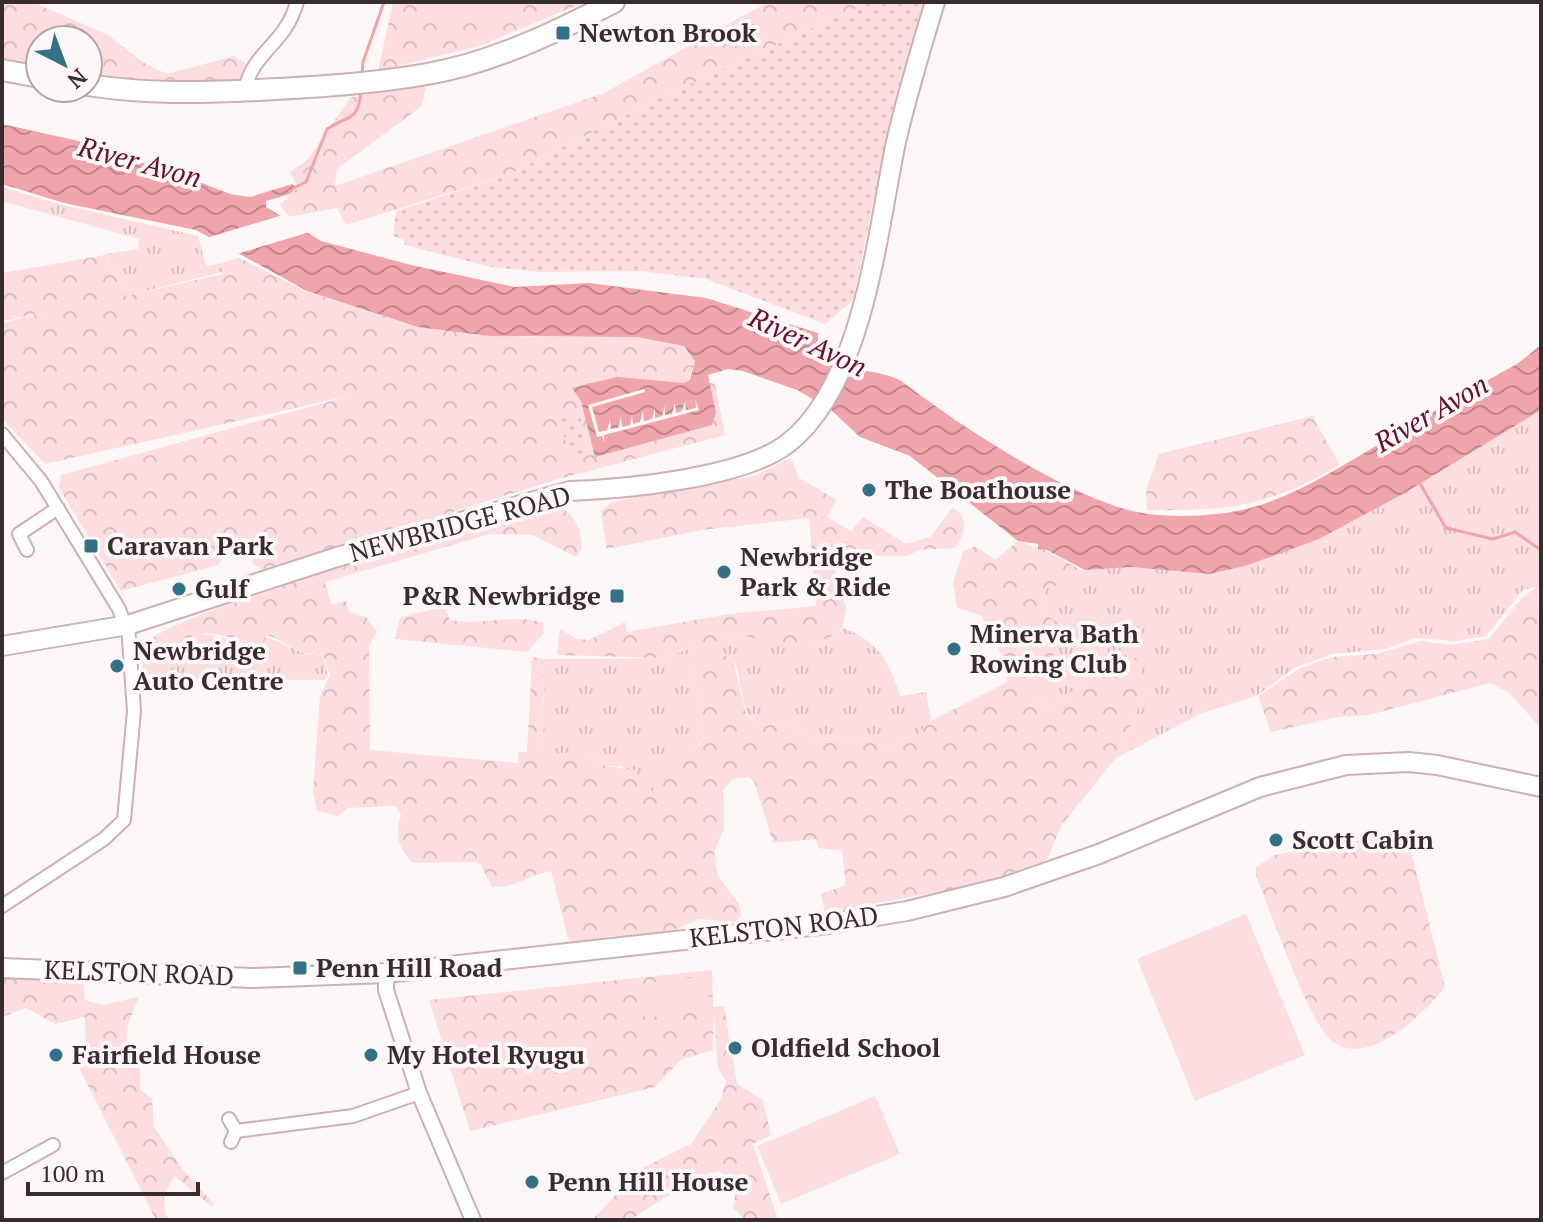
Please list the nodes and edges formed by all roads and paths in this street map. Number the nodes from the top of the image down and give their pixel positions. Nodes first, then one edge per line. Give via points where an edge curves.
1 (297, 2) edge
2 (614, 2) edge
3 (935, 2) edge
4 (2, 70) edge
5 (24, 74) edge
6 (104, 88) edge
7 (245, 90) junction
8 (2, 434) edge
9 (58, 508) junction
10 (27, 550) dead end
11 (126, 625) junction
12 (2, 646) edge
13 (1541, 787) edge
14 (2, 906) edge
15 (2, 968) edge
16 (386, 973) junction
17 (419, 1093) junction
18 (229, 1119) dead end
19 (52, 1162) dead end
20 (2, 1173) edge
21 (473, 1220) edge

1 - 7 street via 287,31 252,65
2 - 7 highway via 487,58 430,74 342,86
3 - 11 main road, NEWBRIDGE ROAD via 897,138 854,337 820,405 786,444 748,465 570,491 337,557
4 - 5 highway
6 - 7 highway
8 - 9 street
9 - 10 street via 13,535
9 - 11 street
11 - 12 main road, NEWBRIDGE ROAD
11 - 14 street via 134,711 124,820 104,839
13 - 16 main road, KELSTON ROAD via 1423,763 1346,765 1260,787 1041,875 907,911
15 - 16 main road, KELSTON ROAD via 253,978
16 - 17 street via 386,990
17 - 18 street via 353,1116 234,1136
17 - 21 street
19 - 20 street via 49,1147

